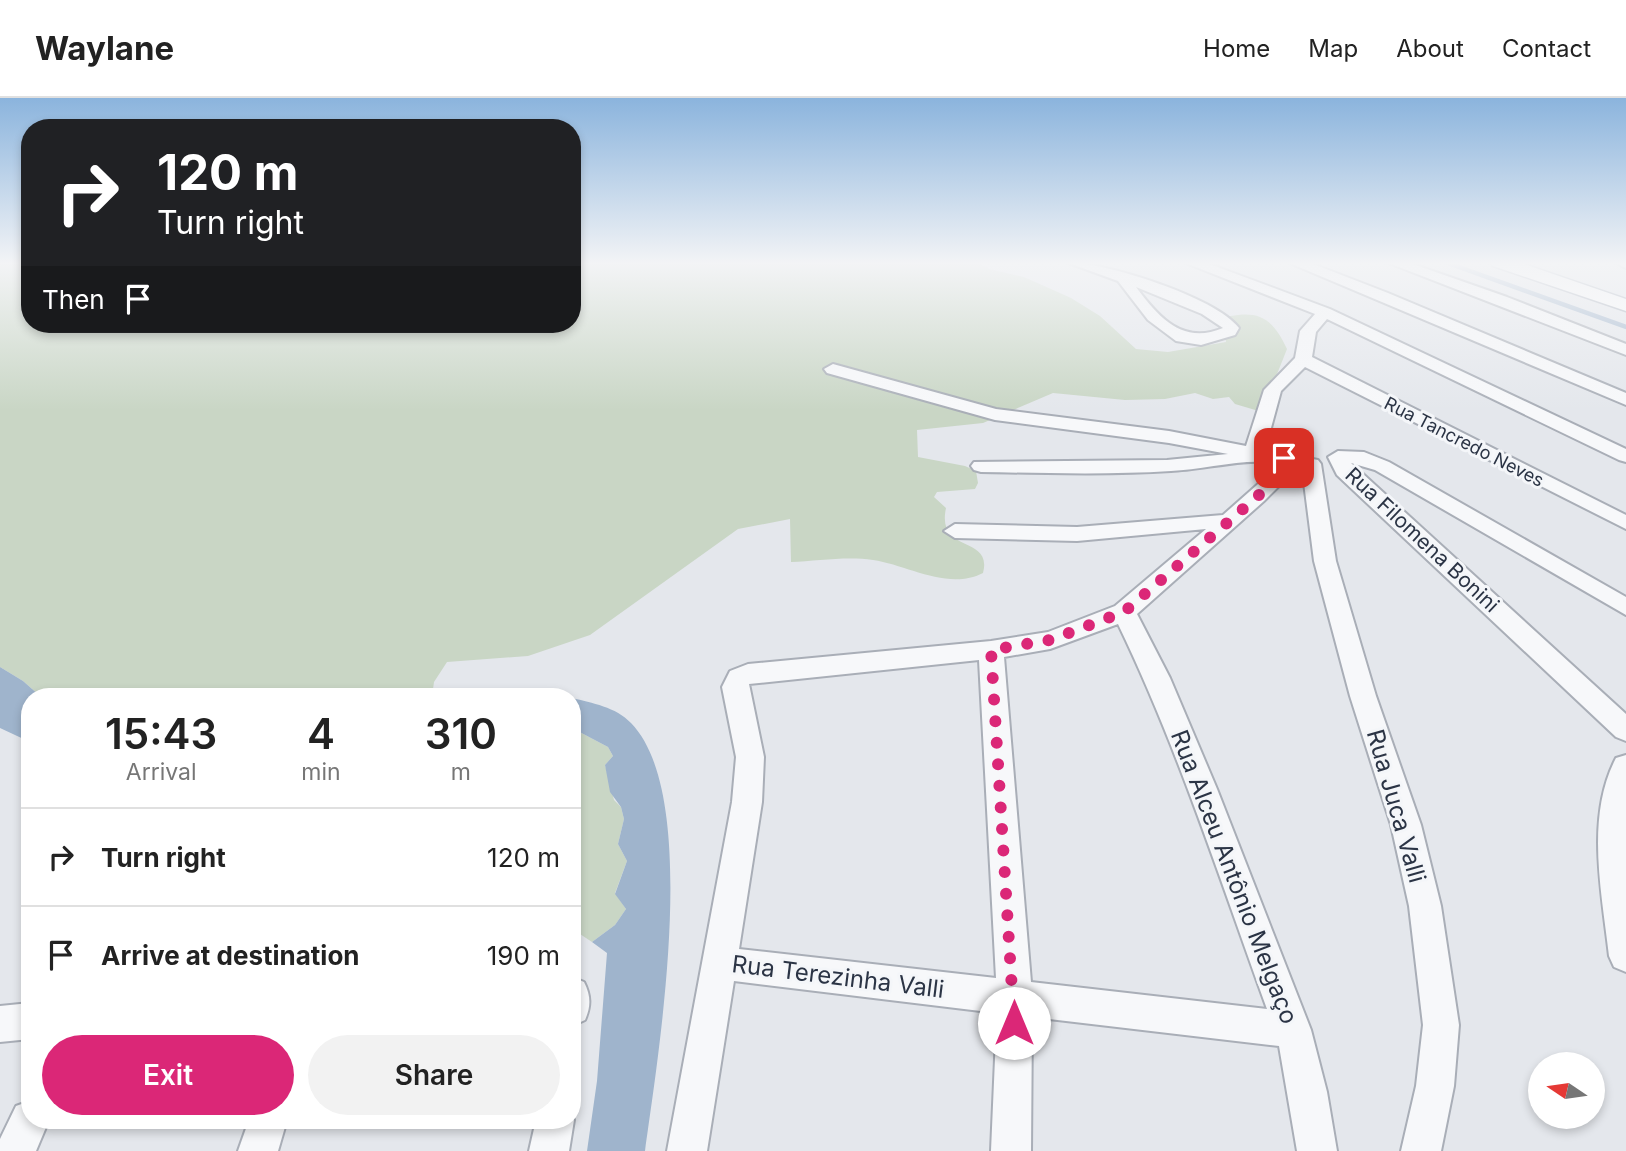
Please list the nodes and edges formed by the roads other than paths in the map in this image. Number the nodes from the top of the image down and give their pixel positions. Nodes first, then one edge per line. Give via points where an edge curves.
1 (1150, 311) edge
2 (1208, 311) edge
3 (1418, 311) edge
4 (1528, 311) edge
5 (1325, 312) joint
6 (1626, 349) edge
7 (1303, 359) junction
8 (833, 369) dead end
9 (1626, 400) edge
10 (1254, 453) junction
11 (1623, 460) edge
12 (1298, 461) junction
13 (981, 466) dead end
14 (1344, 471) junction
15 (1227, 521) junction
16 (1626, 523) edge
17 (955, 531) dead end
18 (1626, 607) edge
19 (1124, 612) junction
20 (991, 650) junction
21 (1626, 730) edge
22 (1626, 766) edge
23 (1626, 956) edge
24 (717, 963) junction
25 (1015, 997) junction
26 (21, 1022) edge
27 (0, 1024) edge
28 (1293, 1030) junction
29 (26, 1129) edge
30 (265, 1129) edge
31 (553, 1129) edge
32 (15, 1151) edge
33 (258, 1151) edge
34 (549, 1151) edge
35 (687, 1151) edge
36 (1010, 1151) edge
37 (1317, 1151) edge
38 (1421, 1151) edge

1 - 2 street via 1183,338 1203,340 1229,332 1227,321
3 - 9 street
4 - 6 street
5 - 7 street via 1308,331
5 - 11 street
7 - 10 street via 1273,390
7 - 16 street, Rua Tancredo Neves
8 - 10 street via 995,414
10 - 12 street
10 - 13 street via 1200,464
12 - 14 street
12 - 15 street
12 - 38 street, Rua Juca Valli via 1363,696 1406,825 1425,906 1441,1025 1435,1086
14 - 18 street, Rua Filomena Bonini via 1338,457 1342,455 1382,466
14 - 21 street, Rua Filomena Bonini
15 - 17 street via 1077,534
15 - 19 street
19 - 20 street via 1050,640
19 - 28 street, Rua Alceu Antônio Melgaço via 1187,752
20 - 24 street via 748,673 739,678 736,687 751,757
20 - 25 street
22 - 23 street via 1618,786 1615,859
24 - 25 street, Rua Terezinha Valli
24 - 35 street
25 - 28 street, Rua Terezinha Valli
25 - 36 street
26 - 27 street
28 - 37 street, Rua Alceu Antônio Melgaço
29 - 32 street
30 - 33 street
31 - 34 street

